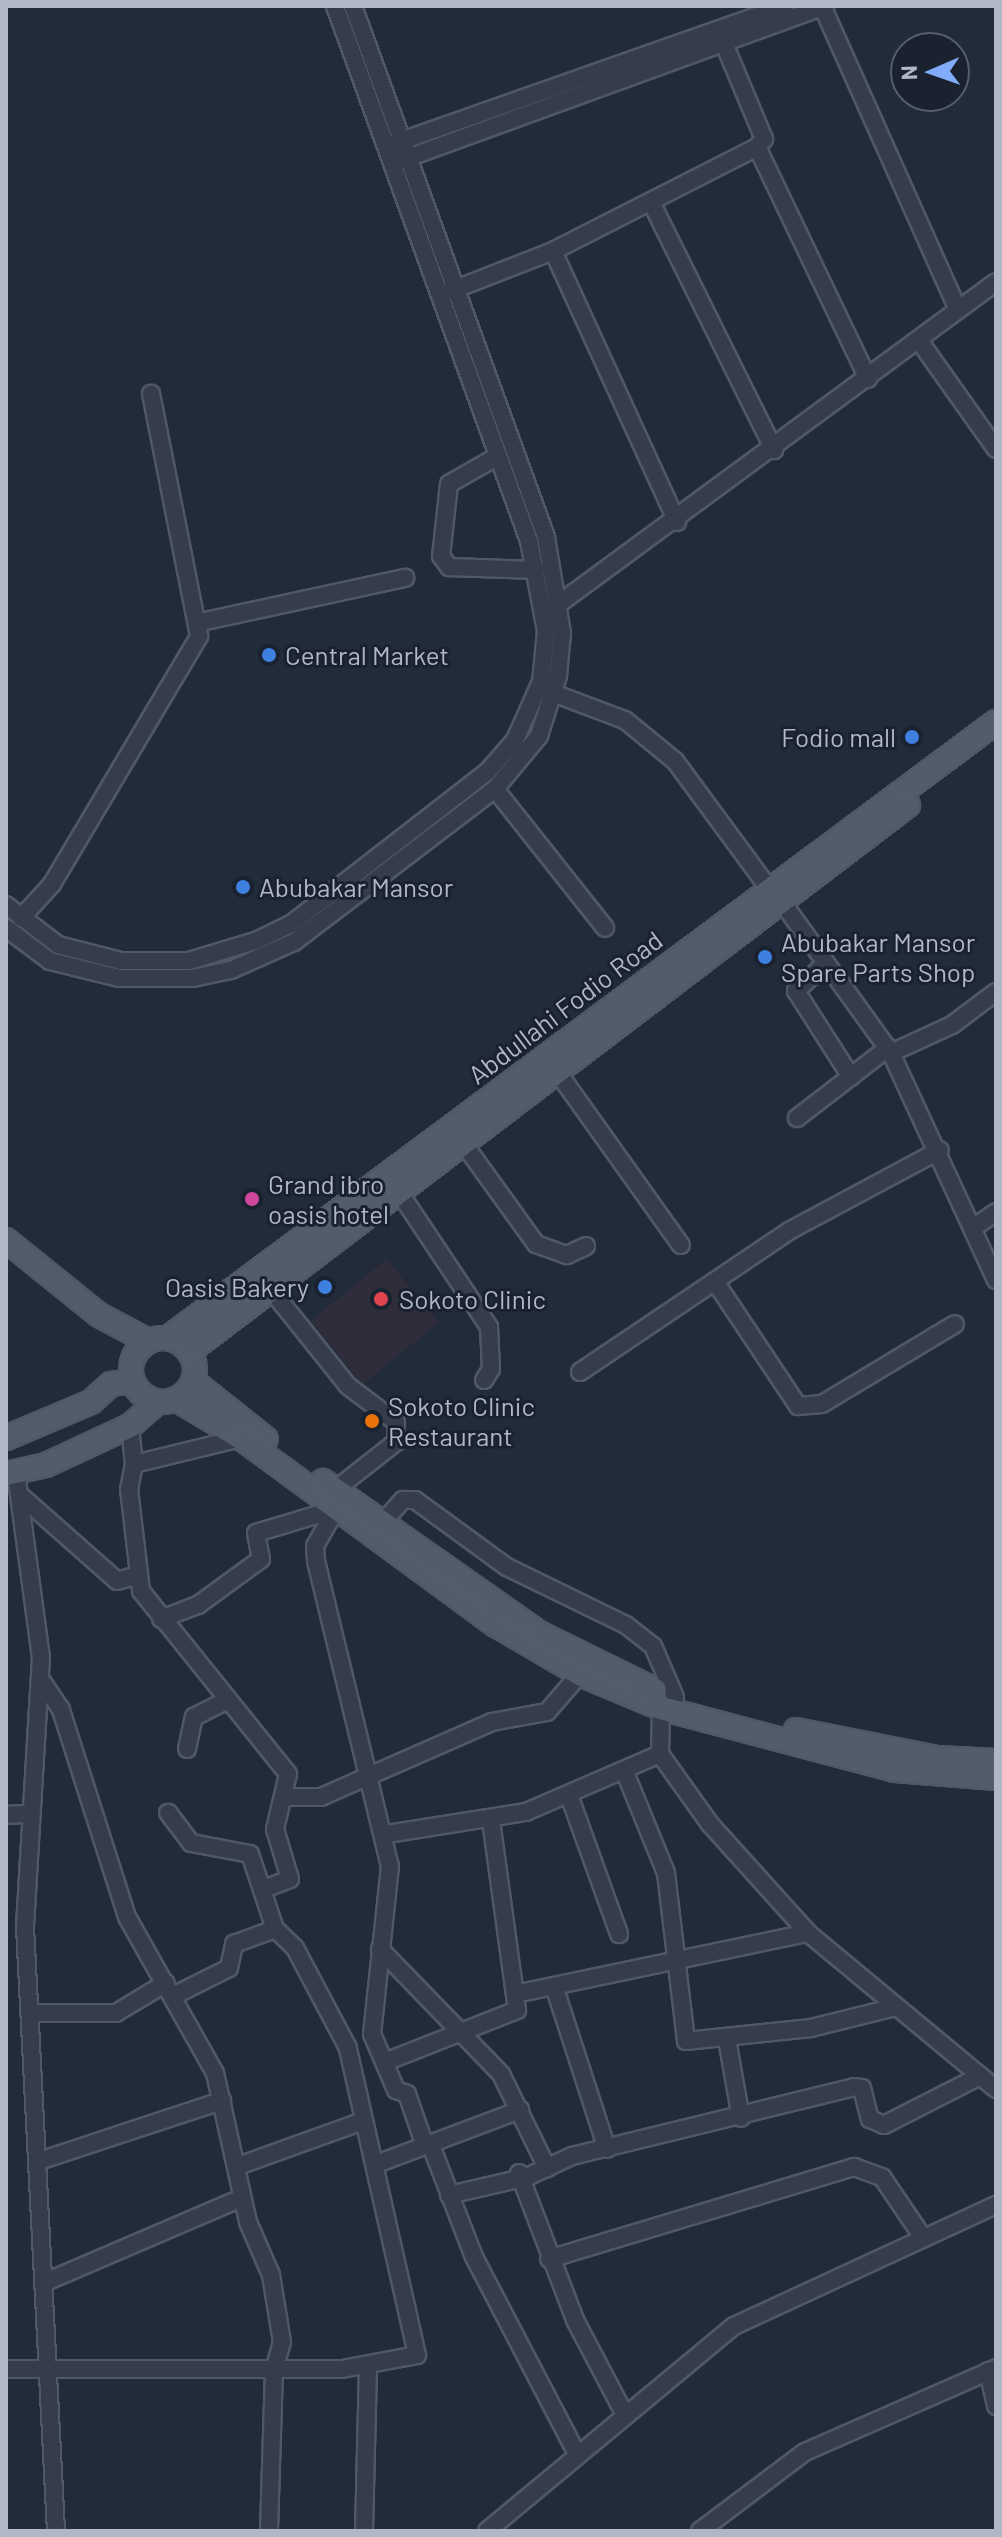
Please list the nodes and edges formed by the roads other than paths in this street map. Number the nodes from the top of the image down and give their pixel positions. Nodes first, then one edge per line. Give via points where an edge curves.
1 (335, 6) edge
2 (353, 6) edge
3 (784, 6) edge
4 (824, 7) edge
5 (726, 48) junction
6 (393, 144) junction
7 (757, 147) junction
8 (400, 161) junction
9 (651, 202) junction
10 (553, 251) junction
11 (996, 282) edge
12 (448, 293) junction
13 (957, 308) junction
14 (920, 342) junction
15 (868, 379) junction
16 (151, 394) dead end
17 (996, 449) edge
18 (774, 450) junction
19 (498, 456) junction
20 (677, 522) junction
21 (536, 570) junction
22 (405, 578) dead end
23 (560, 603) junction
24 (201, 622) junction
25 (546, 690) junction
26 (996, 722) edge
27 (996, 737) edge
28 (495, 789) junction
29 (353, 887) junction
30 (776, 896) junction
31 (6, 905) edge
32 (21, 918) junction
33 (6, 928) edge
34 (605, 928) dead end
35 (826, 963) junction
36 (996, 992) edge
37 (890, 1051) junction
38 (556, 1070) junction
39 (851, 1077) junction
40 (797, 1118) dead end
41 (461, 1140) junction
42 (940, 1150) junction
43 (397, 1189) junction
44 (996, 1212) edge
45 (976, 1226) junction
46 (6, 1240) edge
47 (681, 1245) dead end
48 (586, 1246) dead end
49 (6, 1256) edge
50 (996, 1280) edge
51 (716, 1283) junction
52 (268, 1286) junction
53 (955, 1324) dead end
54 (150, 1345) junction
55 (190, 1351) junction
56 (580, 1372) dead end
57 (484, 1380) dead end
58 (133, 1381) junction
59 (193, 1381) junction
60 (167, 1400) junction
61 (130, 1426) junction
62 (6, 1438) edge
63 (241, 1438) junction
64 (134, 1464) junction
65 (11, 1473) edge
66 (21, 1496) junction
67 (335, 1499) junction
68 (383, 1522) junction
69 (135, 1576) junction
70 (161, 1619) junction
71 (580, 1674) junction
72 (41, 1680) junction
73 (224, 1702) junction
74 (668, 1702) junction
75 (187, 1749) dead end
76 (660, 1754) junction
77 (996, 1761) edge
78 (366, 1772) junction
79 (626, 1775) junction
80 (996, 1778) edge
81 (569, 1795) junction
82 (288, 1797) junction
83 (168, 1813) dead end
84 (28, 1814) junction
85 (6, 1815) edge
86 (491, 1819) junction
87 (387, 1834) junction
88 (264, 1889) junction
89 (275, 1929) junction
90 (808, 1933) junction
91 (619, 1934) dead end
92 (380, 1949) junction
93 (673, 1964) junction
94 (171, 1989) junction
95 (555, 1989) junction
96 (515, 1994) junction
97 (892, 2008) junction
98 (30, 2013) junction
99 (464, 2029) junction
100 (727, 2039) junction
101 (385, 2062) junction
102 (980, 2076) junction
103 (996, 2089) edge
104 (222, 2101) junction
105 (520, 2110) junction
106 (741, 2118) junction
107 (363, 2121) junction
108 (430, 2143) junction
109 (607, 2149) junction
110 (39, 2161) junction
111 (379, 2163) junction
112 (238, 2166) junction
113 (547, 2168) junction
114 (519, 2173) junction
115 (449, 2195) junction
116 (242, 2198) junction
117 (996, 2205) edge
118 (922, 2236) junction
119 (549, 2259) junction
120 (48, 2281) junction
121 (52, 2367) junction
122 (368, 2368) junction
123 (6, 2369) edge
124 (992, 2369) edge
125 (274, 2370) junction
126 (996, 2406) edge
127 (625, 2415) junction
128 (577, 2454) junction
129 (56, 2531) edge
130 (269, 2531) edge
131 (364, 2531) edge
132 (487, 2531) edge
133 (700, 2531) edge

1 - 6 street
2 - 6 street
3 - 6 street
4 - 5 street
4 - 13 street
5 - 7 street via 764,139
5 - 8 street
6 - 8 street
7 - 9 street
7 - 15 street
8 - 12 street
9 - 10 street
9 - 18 street
10 - 12 street
10 - 20 street
11 - 13 street
12 - 19 street
12 - 23 street via 546,537
13 - 14 street
14 - 15 street
14 - 17 street
15 - 18 street
16 - 24 street
18 - 20 street
19 - 21 street
19 - 21 street via 449,484 441,556 449,567
20 - 23 street
21 - 25 street via 546,631
22 - 24 street
23 - 25 street
24 - 32 street via 52,884
25 - 28 street via 532,751
25 - 29 street via 488,771
25 - 30 street via 625,720 675,761
26 - 30 main road, Abdullahi Fodio Road
27 - 30 main road, Abdullahi Fodio Road
28 - 29 street
28 - 34 street
29 - 32 street via 280,929 189,961 121,961 58,945
29 - 33 street via 294,942 193,978 119,978 50,961
30 - 35 street
30 - 38 main road, Abdullahi Fodio Road
30 - 54 main road, Abdullahi Fodio Road
31 - 32 street
35 - 37 street
35 - 39 street via 797,995
36 - 37 street via 952,1025
37 - 39 street
37 - 42 street
38 - 41 main road, Abdullahi Fodio Road
38 - 47 street
39 - 40 street
41 - 43 main road, Abdullahi Fodio Road
41 - 48 street via 536,1244 567,1255
42 - 45 street
42 - 51 street via 789,1231
43 - 52 main road, Abdullahi Fodio Road
43 - 57 street via 489,1327 491,1369
44 - 45 street
45 - 50 street
46 - 54 main road via 99,1315
49 - 54 main road
51 - 53 street via 798,1406 822,1404
51 - 56 street
52 - 55 main road, Abdullahi Fodio Road
52 - 67 street via 348,1386 396,1422 396,1442
54 - 55 main road
54 - 58 main road
55 - 59 main road
58 - 60 main road
58 - 62 main road via 111,1384 91,1402
59 - 60 main road
59 - 67 main road
60 - 61 main road
60 - 63 main road
61 - 64 street
61 - 65 main road
63 - 64 street
63 - 67 main road
64 - 69 street
65 - 66 street
66 - 69 street via 117,1581
66 - 72 street
67 - 68 main road
67 - 70 street via 256,1533 261,1559 198,1605
67 - 71 main road via 483,1616
67 - 78 street via 315,1546 316,1561
68 - 74 main road via 539,1633
68 - 74 street via 403,1500 415,1500 507,1567 626,1625 653,1646
69 - 70 street
70 - 73 street
71 - 74 main road
71 - 78 street via 547,1712 492,1722
72 - 84 street
72 - 94 street via 61,1710 127,1917
73 - 75 street via 194,1717
73 - 82 street via 284,1765
74 - 76 street
74 - 77 main road via 937,1758
74 - 80 main road via 895,1770
76 - 79 street
76 - 90 street via 710,1824
78 - 82 street via 321,1797
78 - 87 street
79 - 81 street
79 - 93 street via 666,1873
81 - 86 street
81 - 91 street
82 - 88 street via 275,1829 290,1879
83 - 88 street via 191,1843 250,1854
84 - 85 street
84 - 98 street
86 - 87 street
86 - 96 street
87 - 92 street
88 - 89 street
89 - 94 street via 234,1944 229,1968
89 - 107 street via 295,1948 348,2048
90 - 93 street
90 - 97 street
92 - 99 street
92 - 101 street via 371,2014
93 - 95 street
93 - 100 street via 686,2041
94 - 98 street via 116,2013
94 - 104 street
95 - 96 street
95 - 109 street
96 - 99 street via 513,2017
97 - 100 street
97 - 102 street
98 - 110 street
99 - 101 street
99 - 105 street
100 - 106 street
101 - 108 street via 396,2090 407,2094 424,2143
102 - 103 street
102 - 106 street via 884,2125 870,2119 862,2088 854,2087
104 - 110 street
104 - 112 street
105 - 108 street
105 - 113 street
106 - 109 street
107 - 111 street
107 - 112 street
108 - 111 street
108 - 115 street
109 - 113 street
110 - 120 street
111 - 122 street via 417,2355
112 - 116 street
113 - 114 street
114 - 115 street
114 - 119 street
115 - 128 street
116 - 120 street
116 - 125 street via 271,2275 282,2342
117 - 118 street
118 - 119 street via 882,2177 854,2167
118 - 127 street via 734,2326
119 - 127 street
120 - 121 street
121 - 123 street
121 - 125 street
121 - 129 street
122 - 125 street
122 - 131 street
124 - 126 street
124 - 133 street via 805,2452
125 - 130 street
127 - 128 street
128 - 132 street

